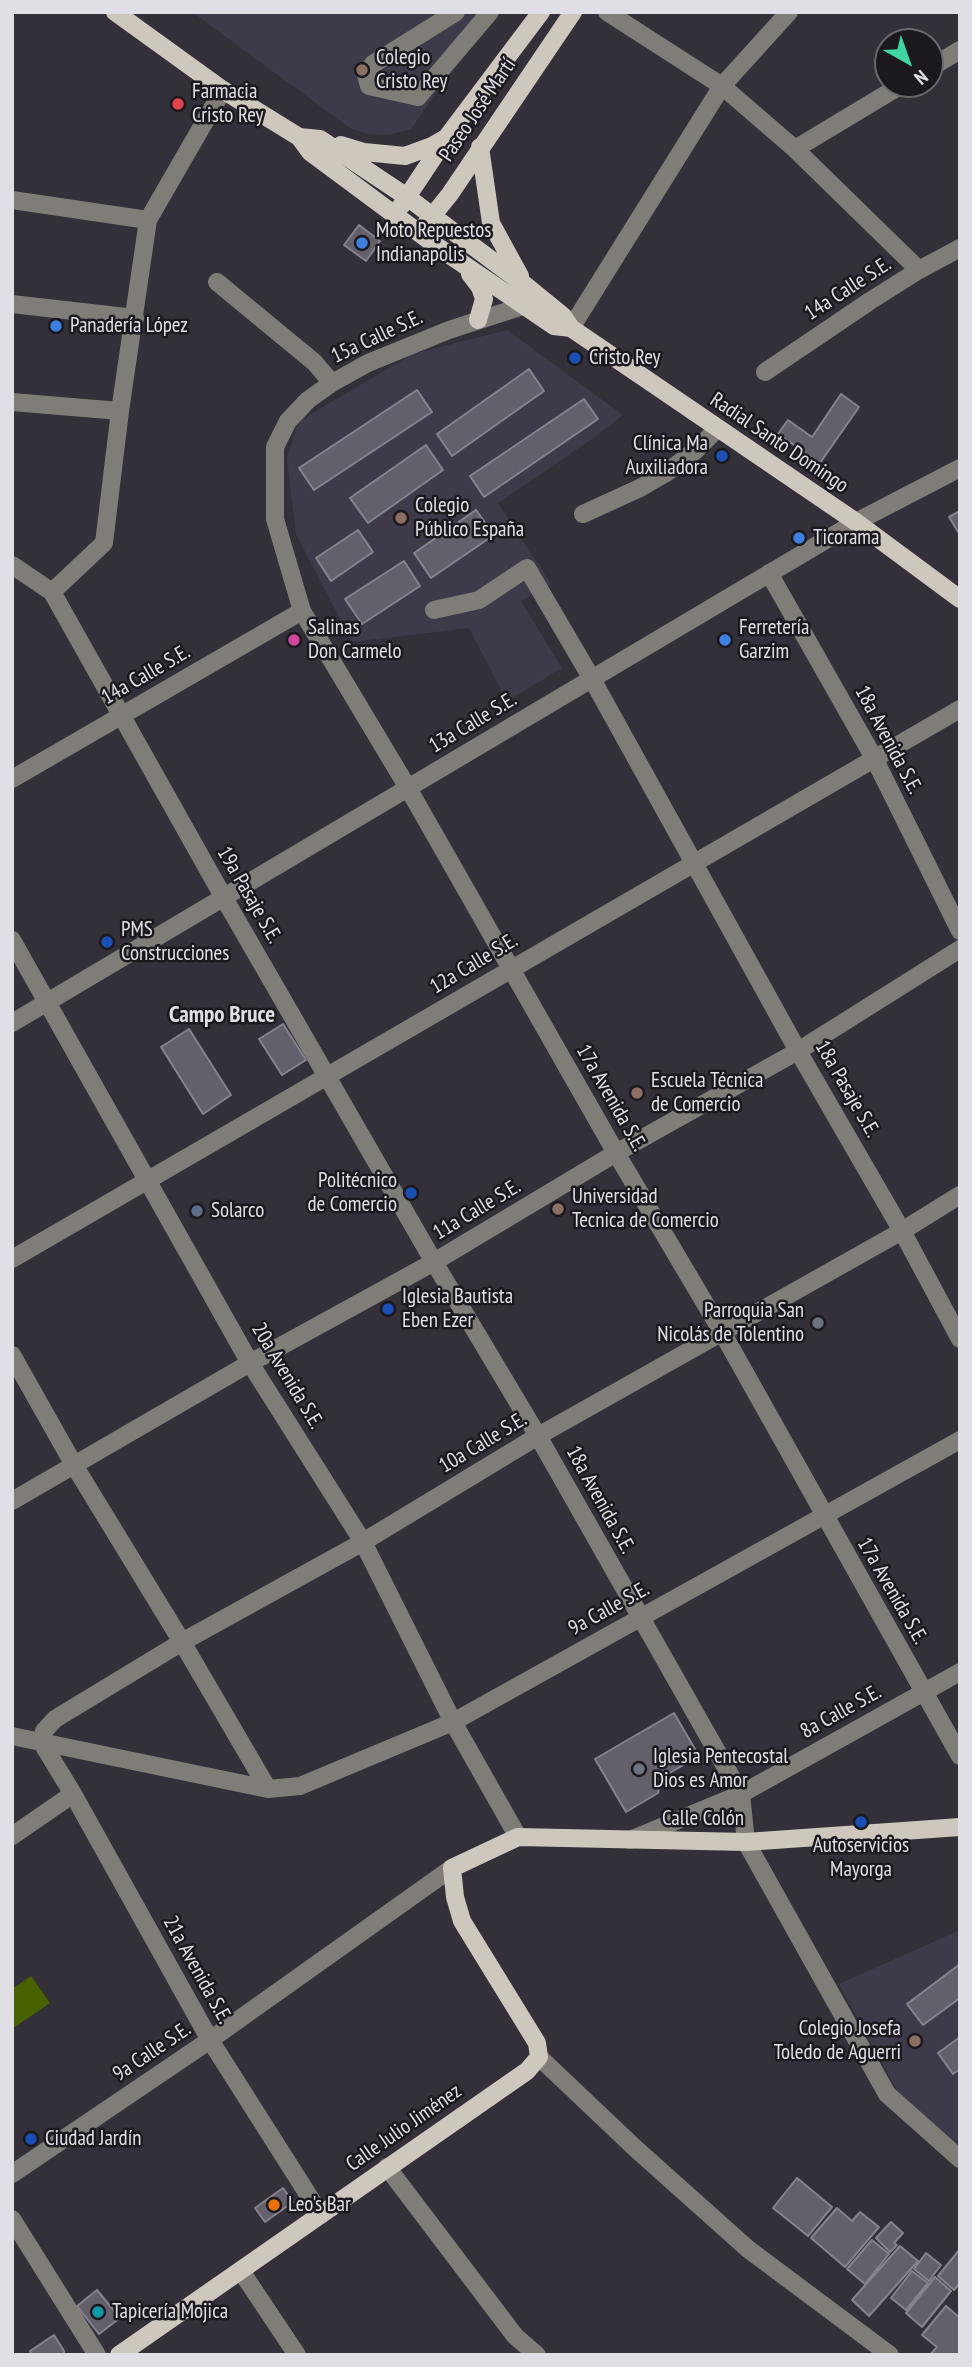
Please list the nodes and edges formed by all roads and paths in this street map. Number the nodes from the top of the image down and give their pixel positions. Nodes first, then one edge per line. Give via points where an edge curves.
1 (116, 12) edge
2 (456, 12) edge
3 (490, 12) edge
4 (541, 12) edge
5 (573, 12) edge
6 (607, 12) edge
7 (789, 12) edge
8 (960, 50) edge
9 (944, 60) edge
10 (722, 86) junction
11 (223, 90) junction
12 (880, 98) edge
13 (299, 137) junction
14 (447, 137) junction
15 (320, 139) junction
16 (480, 147) junction
17 (795, 149) junction
18 (407, 197) junction
19 (12, 200) edge
20 (396, 215) junction
21 (432, 216) junction
22 (148, 220) junction
23 (420, 233) junction
24 (960, 248) edge
25 (464, 265) junction
26 (919, 270) junction
27 (217, 282) dead end
28 (525, 285) junction
29 (12, 304) edge
30 (523, 306) junction
31 (135, 318) junction
32 (478, 320) junction
33 (571, 328) junction
34 (765, 372) dead end
35 (332, 383) junction
36 (12, 402) edge
37 (120, 411) junction
38 (717, 429) junction
39 (275, 447) joint
40 (960, 468) edge
41 (583, 514) dead end
42 (856, 522) junction
43 (12, 565) edge
44 (769, 573) junction
45 (52, 592) junction
46 (960, 599) edge
47 (434, 610) dead end
48 (302, 611) junction
49 (592, 679) junction
50 (960, 709) edge
51 (122, 715) junction
52 (874, 758) junction
53 (12, 779) edge
54 (408, 788) junction
55 (694, 862) junction
56 (224, 898) junction
57 (960, 931) edge
58 (12, 940) edge
59 (960, 949) edge
60 (511, 969) junction
61 (47, 1003) junction
62 (12, 1023) edge
63 (798, 1051) junction
64 (328, 1077) junction
65 (616, 1153) junction
66 (148, 1180) junction
67 (960, 1195) edge
68 (902, 1231) junction
69 (12, 1259) edge
70 (434, 1262) junction
71 (722, 1332) junction
72 (960, 1339) edge
73 (12, 1355) edge
74 (250, 1363) junction
75 (538, 1436) junction
76 (960, 1440) edge
77 (74, 1465) junction
78 (12, 1501) edge
79 (823, 1516) junction
80 (363, 1542) junction
81 (639, 1618) junction
82 (182, 1642) junction
83 (960, 1672) edge
84 (924, 1692) junction
85 (453, 1722) junction
86 (12, 1736) edge
87 (42, 1742) junction
88 (960, 1756) edge
89 (268, 1789) junction
90 (73, 1794) junction
91 (741, 1794) junction
92 (960, 1827) edge
93 (12, 1836) edge
94 (518, 1837) junction
95 (628, 1841) junction
96 (746, 1842) junction
97 (452, 1868) junction
98 (210, 2040) junction
99 (539, 2057) junction
100 (960, 2159) edge
101 (387, 2167) junction
102 (12, 2174) edge
103 (321, 2215) junction
104 (12, 2219) edge
105 (241, 2272) junction
106 (97, 2355) edge
107 (119, 2355) edge
108 (297, 2355) edge
109 (537, 2355) edge
110 (890, 2355) edge

1 - 11 main road, Radial Santo Domingo
2 - 3 street via 373,64 366,75 369,86 418,97
4 - 14 main road, Paseo José Martí
5 - 16 main road, Paseo José Martí
6 - 10 street
7 - 10 street
8 - 9 street
10 - 17 street
10 - 33 street
11 - 13 main road, Radial Santo Domingo
11 - 22 street
12 - 17 street
13 - 15 main road, Radial Santo Domingo
13 - 20 main road, Radial Santo Domingo via 310,152
14 - 15 main road via 405,156 364,152
14 - 18 main road, Paseo José Martí
15 - 18 main road, Radial Santo Domingo
16 - 21 main road, Paseo José Martí
16 - 28 main road via 491,223
17 - 26 street
18 - 20 main road, Paseo José Martí
18 - 21 main road, Radial Santo Domingo
19 - 22 street
20 - 23 main road, Radial Santo Domingo
21 - 23 main road, Paseo José Martí
21 - 28 main road, Radial Santo Domingo
22 - 31 street
23 - 25 main road, Radial Santo Domingo
24 - 26 street, 14a Calle S.E.
25 - 30 main road, Radial Santo Domingo
25 - 32 main road via 484,299
26 - 34 street, 14a Calle S.E.
27 - 35 street via 314,362
28 - 33 main road, Radial Santo Domingo
29 - 31 street
30 - 32 street, 15a Calle S.E.
30 - 33 main road, Radial Santo Domingo via 554,326
31 - 37 street
32 - 35 street, 15a Calle S.E. via 368,363
33 - 38 main road, Radial Santo Domingo
35 - 39 street, 15a Calle S.E. via 288,421
36 - 37 street
37 - 45 street via 104,543
38 - 41 street via 666,473
38 - 42 main road, Radial Santo Domingo
39 - 48 street, 17a Avenida S.E. via 275,519
40 - 42 street, 13a Calle S.E.
42 - 44 street, 13a Calle S.E.
42 - 46 main road, Radial Santo Domingo
43 - 45 street, 19a Pasaje S.E.
44 - 49 street, 13a Calle S.E.
44 - 52 street, 18a Avenida S.E.
45 - 51 street, 19a Pasaje S.E.
47 - 49 street via 479,600 527,568
48 - 51 street, 14a Calle S.E.
48 - 54 street, 17a Avenida S.E.
49 - 54 street, 13a Calle S.E.
49 - 55 street
50 - 52 street, 12a Calle S.E.
51 - 53 street, 14a Calle S.E.
51 - 56 street, 19a Pasaje S.E.
52 - 55 street, 12a Calle S.E.
52 - 57 street, 18a Avenida S.E.
54 - 56 street, 13a Calle S.E.
54 - 60 street, 17a Avenida S.E.
55 - 60 street, 12a Calle S.E.
55 - 63 street, 18a Pasaje S.E.
56 - 61 street, 13a Calle S.E.
56 - 64 street, 19a Pasaje S.E.
58 - 61 street, 20a Avenida S.E.
59 - 63 street, 11a Calle S.E.
60 - 64 street, 12a Calle S.E.
60 - 65 street, 17a Avenida S.E.
61 - 62 street, 13a Calle S.E.
61 - 66 street, 20a Avenida S.E.
63 - 65 street, 11a Calle S.E.
63 - 68 street, 18a Pasaje S.E.
64 - 66 street, 12a Calle S.E.
64 - 70 street, 19a Pasaje S.E.
65 - 70 street, 11a Calle S.E.
65 - 71 street, 17a Avenida S.E.
66 - 69 street, 12a Calle S.E.
66 - 74 street, 20a Avenida S.E.
67 - 68 street, 10a Calle S.E.
68 - 71 street, 10a Calle S.E.
68 - 72 street, 18a Pasaje S.E.
70 - 74 street, 11a Calle S.E.
70 - 75 street, 18a Avenida S.E.
71 - 75 street, 10a Calle S.E.
71 - 79 street, 17a Avenida S.E.
73 - 77 street
74 - 77 street, 11a Calle S.E.
74 - 80 street, 20a Avenida S.E.
75 - 80 street, 10a Calle S.E.
75 - 81 street, 18a Avenida S.E.
76 - 79 street, 9a Calle S.E.
77 - 78 street, 11a Calle S.E.
77 - 82 street
79 - 81 street, 9a Calle S.E.
79 - 84 street, 17a Avenida S.E.
80 - 82 street, 10a Calle S.E.
80 - 85 street, 20a Avenida S.E.
81 - 85 street, 9a Calle S.E.
81 - 91 street, 18a Avenida S.E.
82 - 87 street, 10a Calle S.E. via 55,1719 44,1731
82 - 89 street
83 - 84 street, 8a Calle S.E.
84 - 88 street, 17a Avenida S.E.
84 - 91 street, 8a Calle S.E.
85 - 89 street, 9a Calle S.E. via 300,1786
85 - 94 street, 20a Avenida S.E.
86 - 87 street, 9a Calle S.E.
87 - 89 street, 9a Calle S.E.
87 - 90 street, 21a Avenida S.E.
90 - 93 street
90 - 98 street, 21a Avenida S.E.
91 - 95 street, 8a Calle S.E.
91 - 96 street, 18a Avenida S.E.
92 - 96 main road, Calle Colón
94 - 95 main road, Calle Colón
94 - 97 main road, Calle Colón
95 - 96 main road, Calle Colón
96 - 100 street via 887,2094
97 - 98 street, 9a Calle S.E.
97 - 99 main road via 462,1921 537,2043
98 - 102 street, 9a Calle S.E.
98 - 103 street, 21a Avenida S.E.
99 - 101 main road, Calle Julio Jiménez via 527,2071
99 - 110 street via 748,2249
101 - 103 main road, Calle Julio Jiménez
101 - 109 street via 515,2336
103 - 105 main road, Calle Julio Jiménez
104 - 106 street
105 - 107 main road, Calle Julio Jiménez
105 - 108 street

